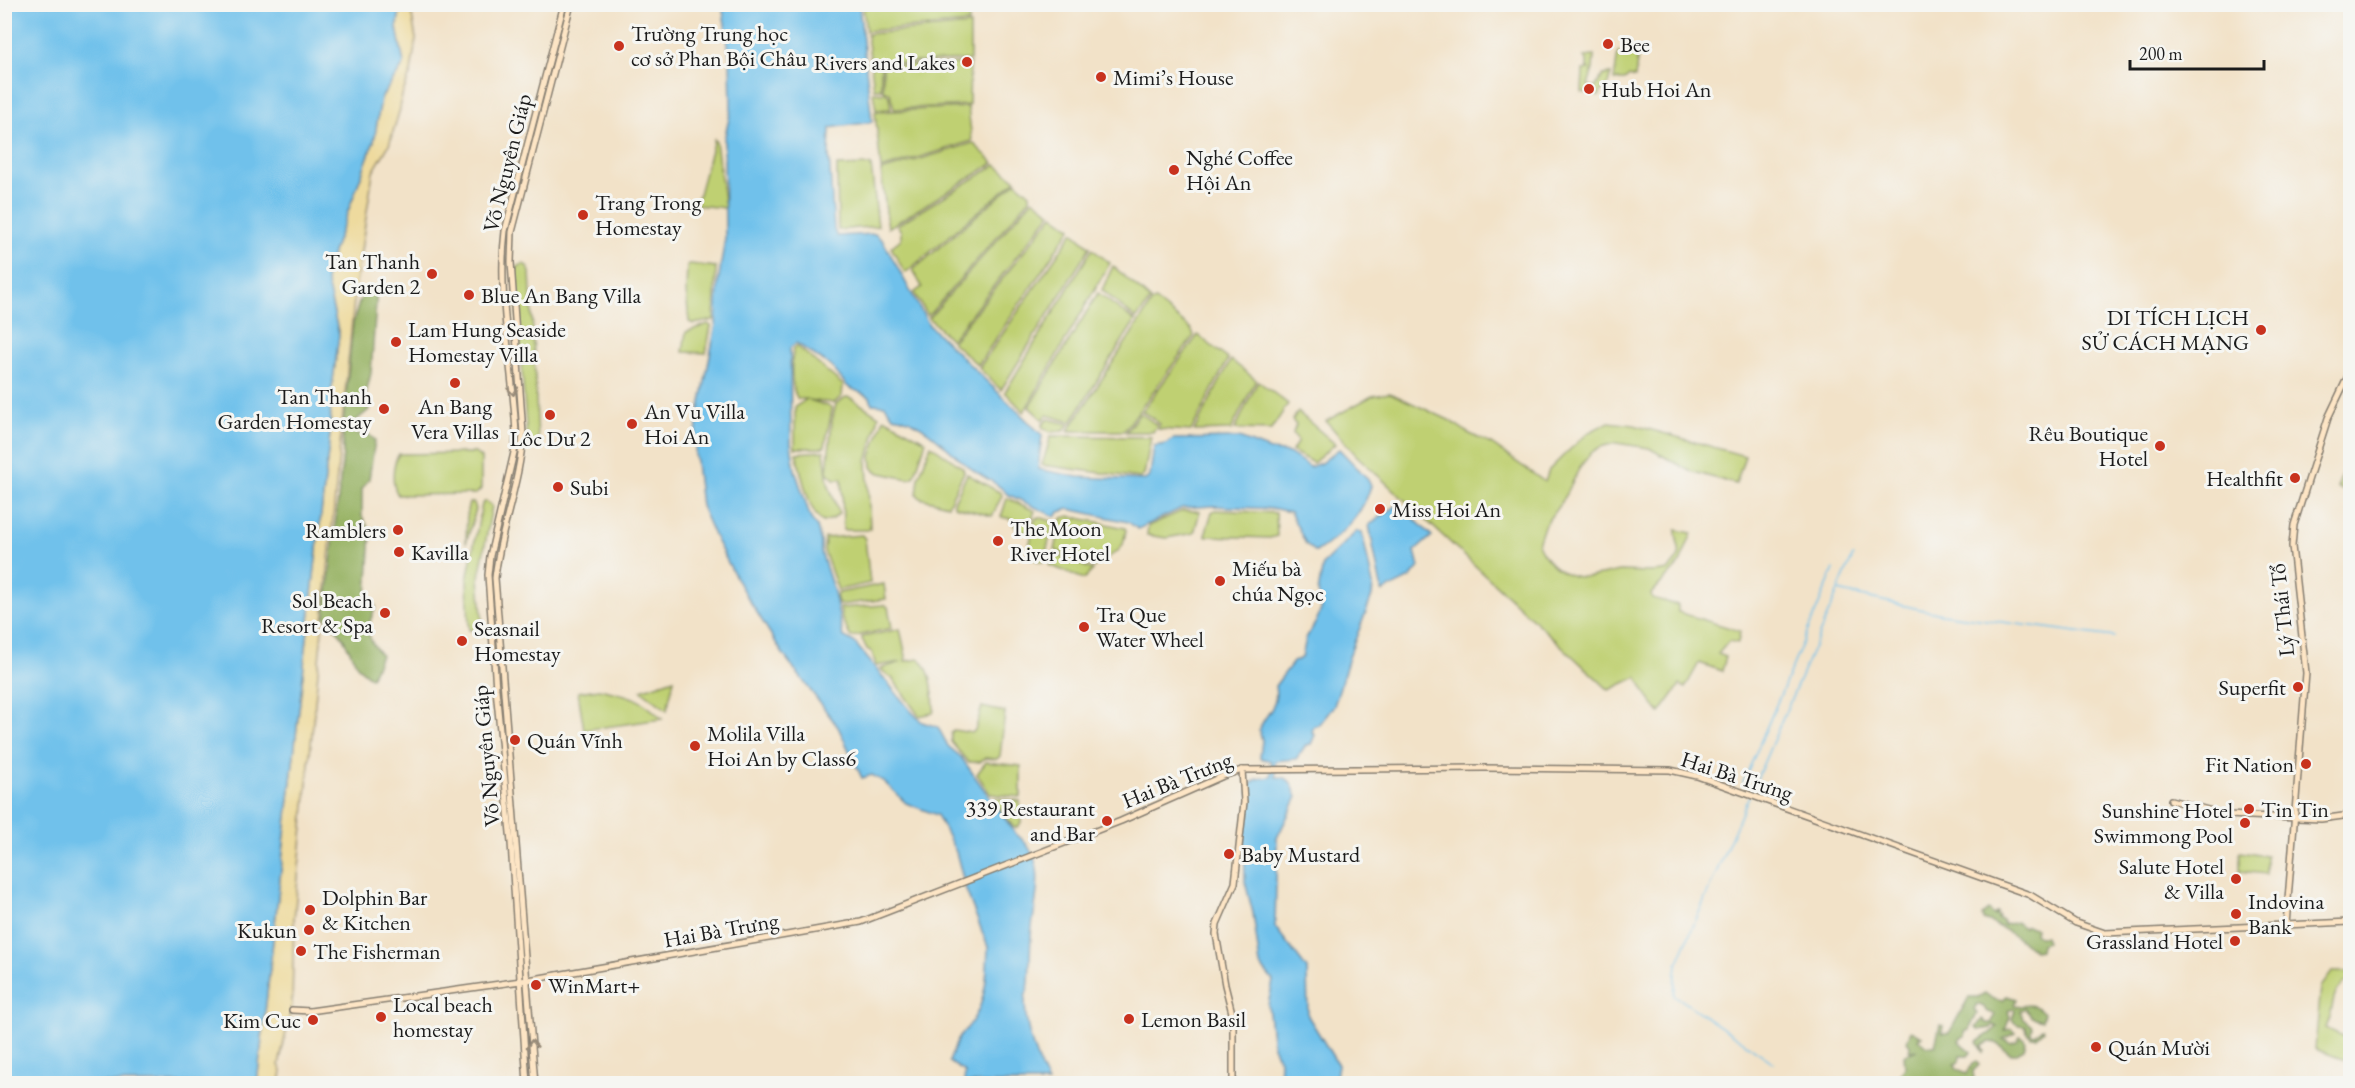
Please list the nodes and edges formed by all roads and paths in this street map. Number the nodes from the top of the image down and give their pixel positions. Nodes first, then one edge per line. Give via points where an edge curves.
1 (564, 4) edge
2 (571, 4) edge
3 (504, 262) junction
4 (511, 262) junction
5 (2350, 372) edge
6 (519, 448) junction
7 (496, 689) junction
8 (503, 689) junction
9 (1242, 770) junction
10 (2171, 800) dead end
11 (2350, 814) edge
12 (2294, 819) junction
13 (2350, 922) edge
14 (2286, 925) junction
15 (528, 980) junction
16 (521, 981) junction
17 (292, 1010) dead end
18 (528, 1083) edge
19 (535, 1083) edge
20 (1233, 1083) edge

1 - 3 street, Võ Nguyên Giáp via 507,219
2 - 4 street, Võ Nguyên Giáp via 514,220
3 - 4 street
3 -> 6 street, Võ Nguyên Giáp
4 - 6 street, Võ Nguyên Giáp via 523,417
5 - 12 street, Lý Thái Tổ via 2328,418 2294,525 2292,546 2306,673
6 - 7 street, Võ Nguyên Giáp via 488,575
6 - 8 street, Võ Nguyên Giáp via 495,578
7 - 8 street
7 - 16 street, Võ Nguyên Giáp
8 - 15 street, Võ Nguyên Giáp
9 - 14 street, Hai Bà Trưng via 1670,770 1697,776 2030,895 2076,923 2105,933
9 - 15 street, Hai Bà Trưng via 878,917
9 - 20 street via 1244,802 1235,883 1216,934 1233,1017
10 - 12 street via 2227,815
11 - 12 street
12 - 14 street, Lý Thái Tổ
13 - 14 street, Hai Bà Trưng
15 - 16 street, Hai Bà Trưng
19 -> 15 street, Võ Nguyên Giáp
16 - 17 street via 309,1011
16 - 18 street, Võ Nguyên Giáp

